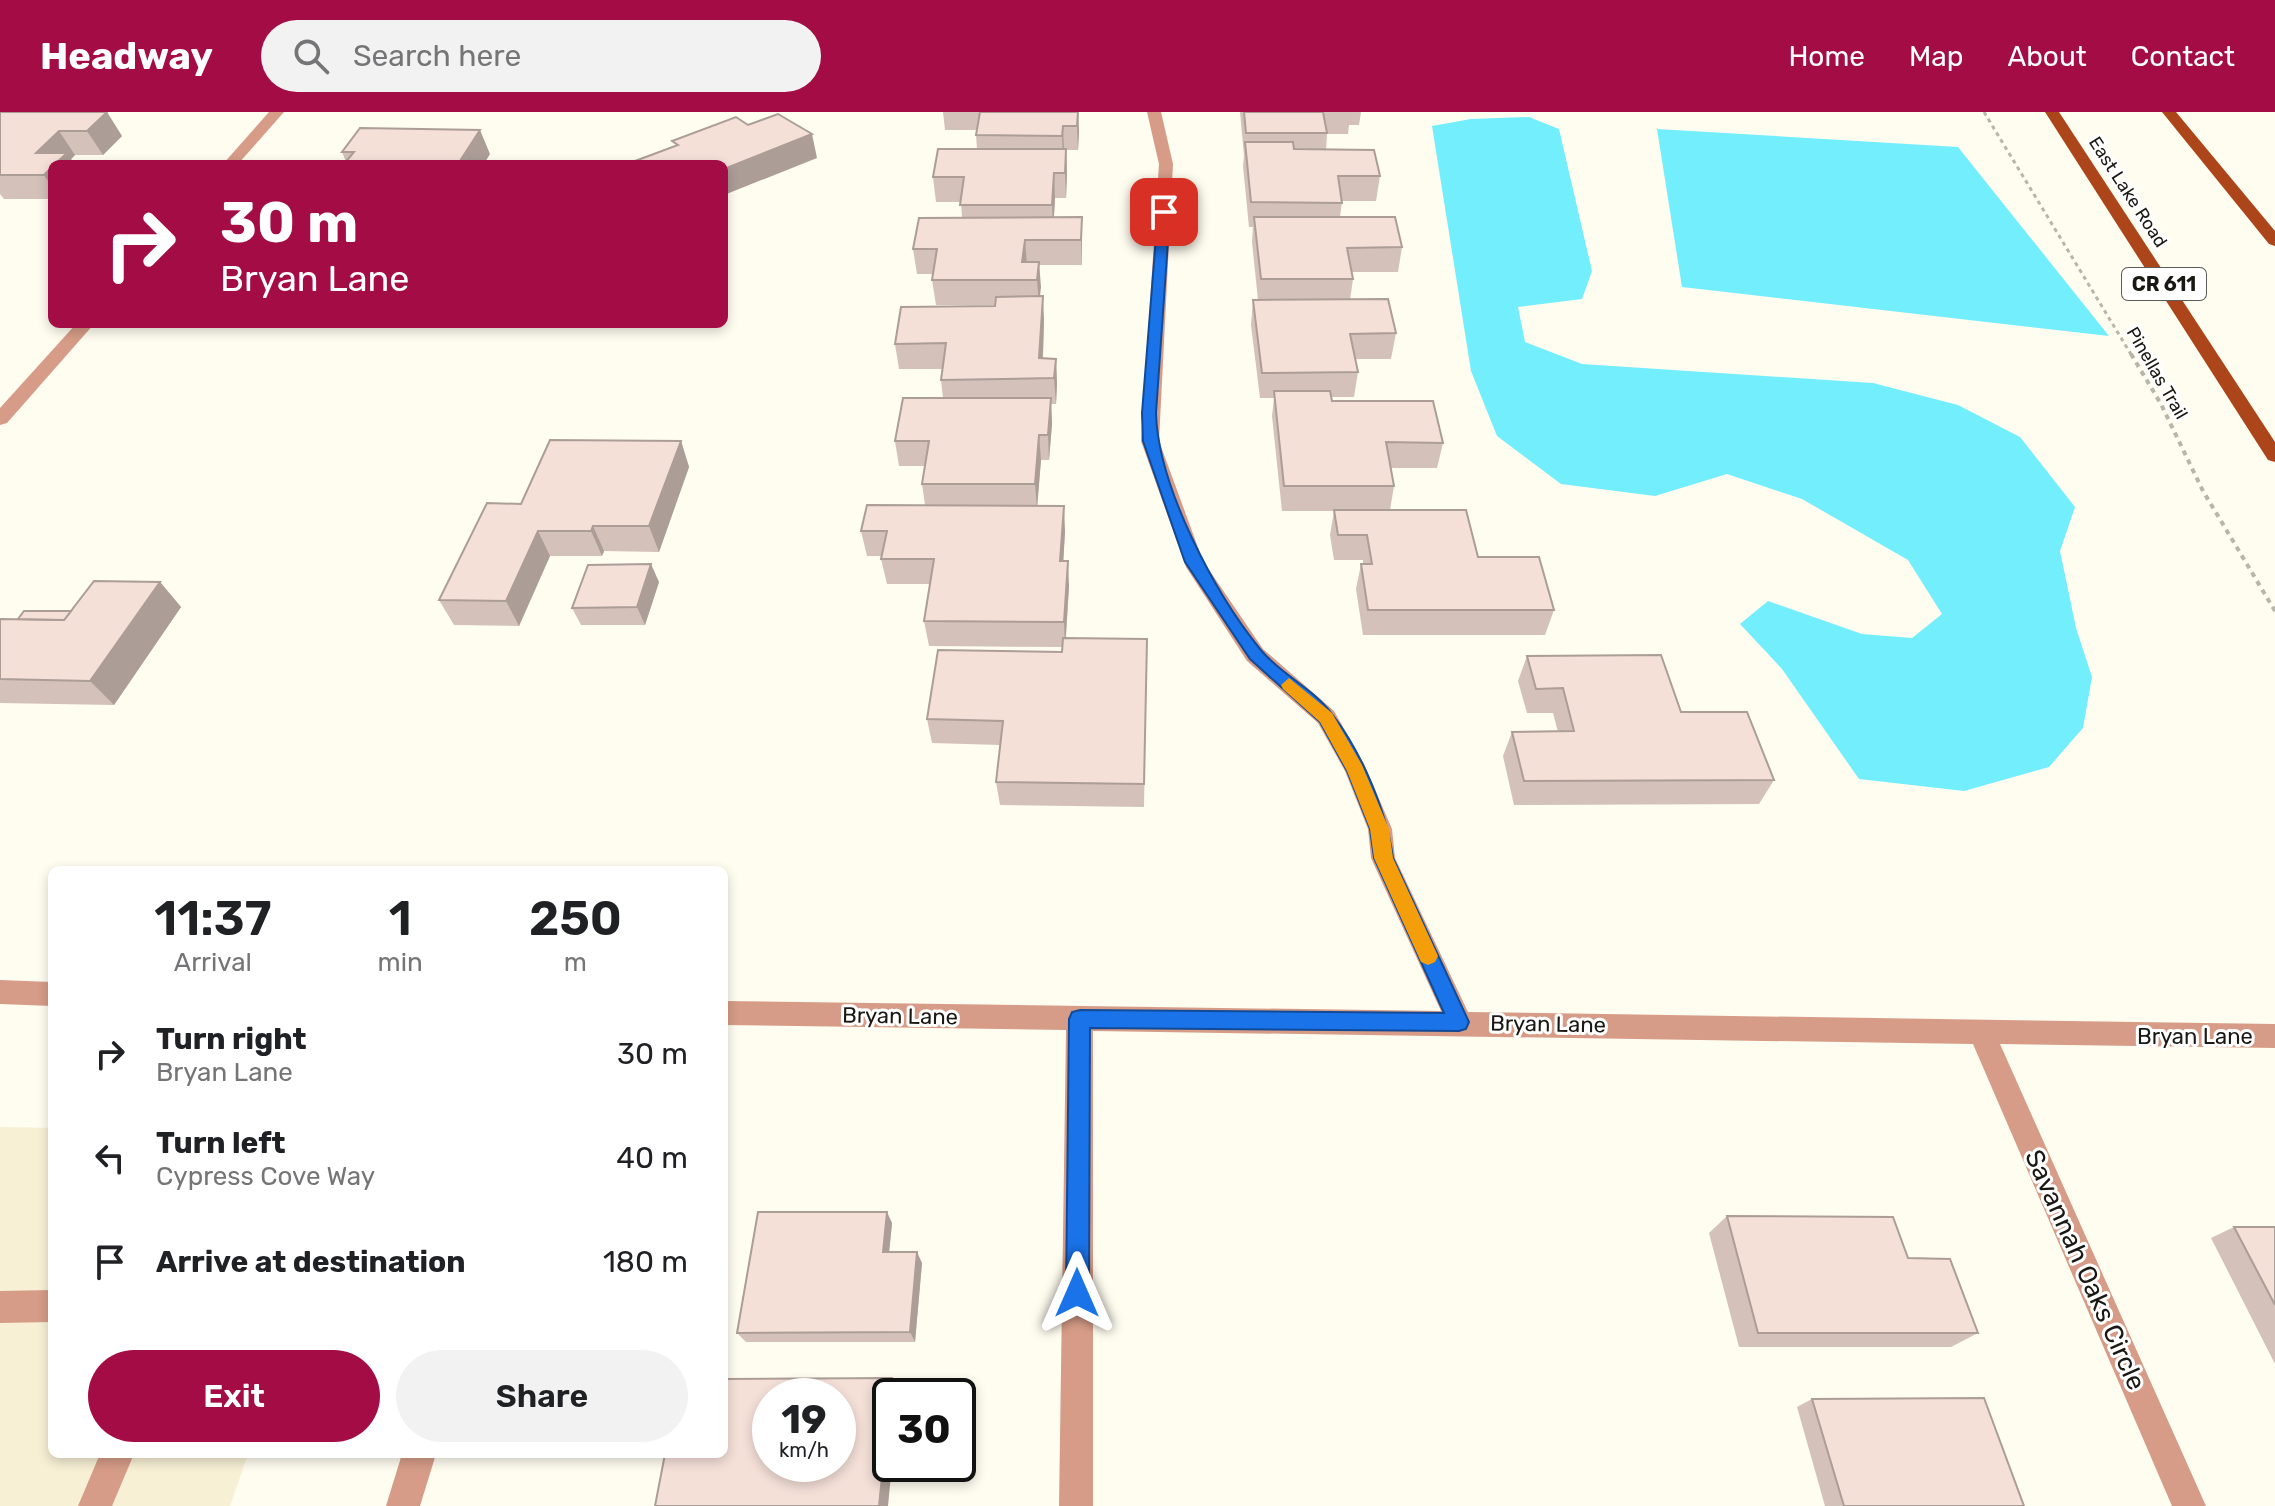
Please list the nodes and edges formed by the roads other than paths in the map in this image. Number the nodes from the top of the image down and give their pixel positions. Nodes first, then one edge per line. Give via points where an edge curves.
1 (277, 112) edge
2 (1154, 112) edge
3 (2052, 112) edge
4 (2169, 112) edge
5 (234, 160) edge
6 (2275, 241) edge
7 (81, 328) edge
8 (0, 419) edge
9 (2275, 456) edge
10 (0, 992) edge
11 (48, 994) edge
12 (728, 1013) edge
13 (1080, 1019) junction
14 (1459, 1022) junction
15 (1982, 1034) junction
16 (2275, 1036) edge
17 (48, 1306) edge
18 (0, 1307) edge
19 (115, 1458) edge
20 (418, 1458) edge
21 (95, 1506) edge
22 (403, 1506) edge
23 (1076, 1506) edge
24 (2189, 1506) edge

1 - 5 street
2 - 14 street via 1166,164 1150,441 1193,562 1255,655 1326,717 1356,770 1380,829 1383,858
3 - 9 main road, East Lake Road / CR 611
4 - 6 main road
7 - 8 street
10 - 11 street
12 - 13 street, Bryan Lane
13 - 14 street, Bryan Lane
13 - 23 street
14 - 15 street, Bryan Lane
15 - 16 street, Bryan Lane
15 - 24 street, Savannah Oaks Circle
17 - 18 street
19 - 21 street
20 - 22 street

